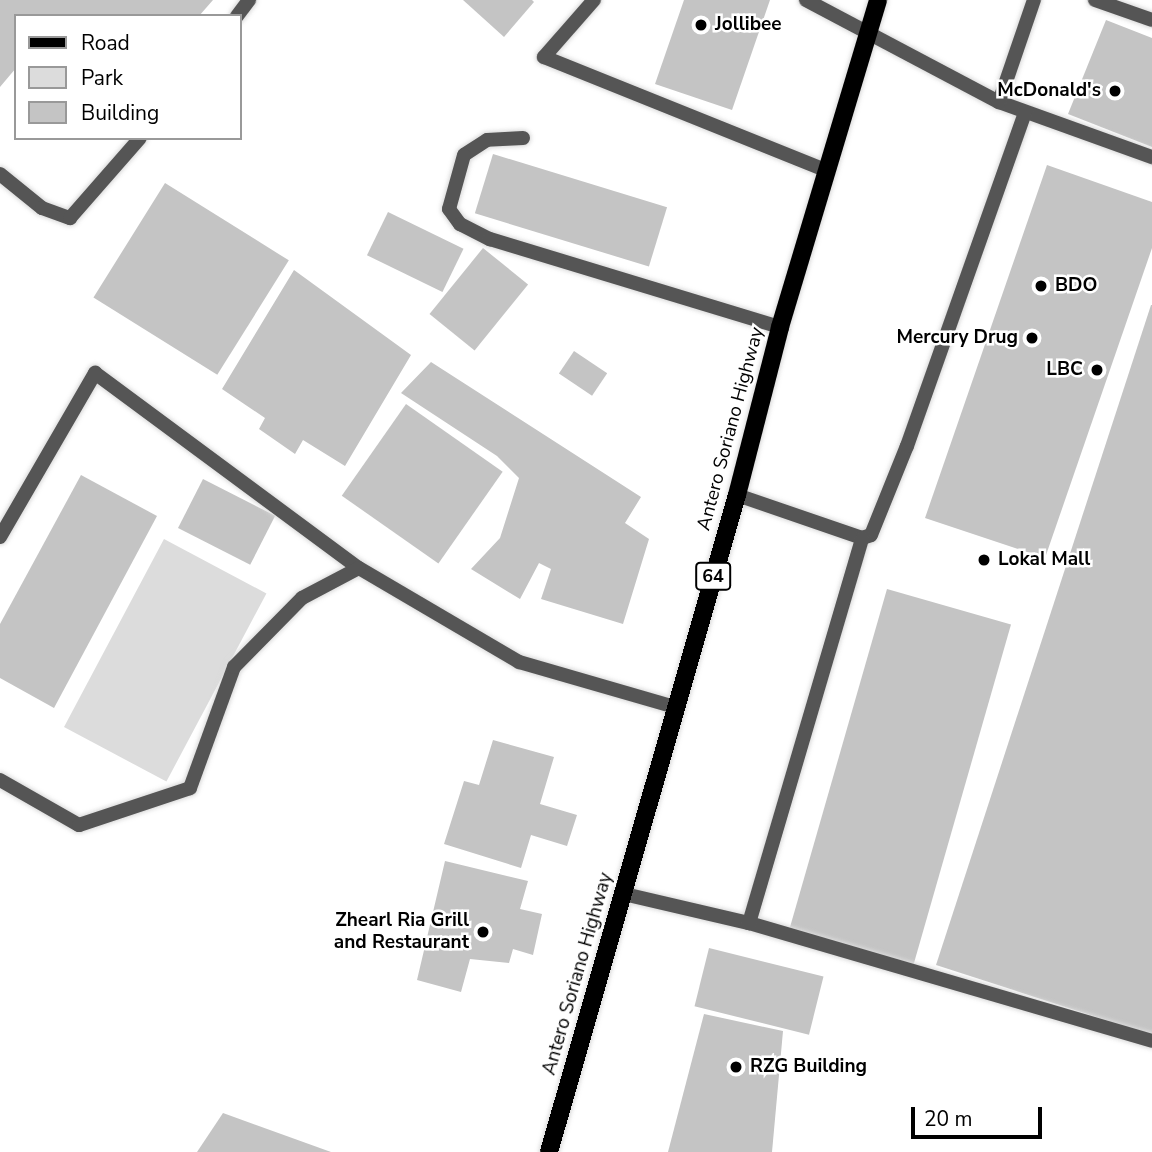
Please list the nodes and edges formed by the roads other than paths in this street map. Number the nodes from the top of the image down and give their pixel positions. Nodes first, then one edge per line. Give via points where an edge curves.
1 (594, 0) edge
2 (806, 0) edge
3 (878, 0) edge
4 (1034, 0) edge
5 (1096, 0) edge
6 (1125, 4) edge
7 (1152, 20) edge
8 (868, 30) junction
9 (999, 102) junction
10 (1025, 112) junction
11 (523, 138) dead end
12 (138, 140) edge
13 (1152, 157) edge
14 (827, 171) junction
15 (0, 174) edge
16 (780, 327) junction
17 (737, 495) junction
18 (0, 537) edge
19 (862, 538) junction
20 (359, 568) junction
21 (675, 707) junction
22 (0, 780) edge
23 (624, 894) junction
24 (750, 923) junction
25 (1152, 1041) edge
26 (549, 1152) edge

1 - 14 lane via 544,57
2 - 8 lane
3 - 8 main road, Antero Soriano Highway / 64
4 - 9 lane
5 - 6 lane
6 - 7 lane
8 - 9 lane
8 - 14 main road, Antero Soriano Highway / 64
9 - 10 lane
10 - 13 lane
10 - 19 lane via 907,446 876,526
11 - 16 lane via 487,140 464,155 449,209 460,223 490,239
12 - 15 lane via 70,218 42,208
14 - 16 main road, Antero Soriano Highway / 64
16 - 17 main road, Antero Soriano Highway / 64
17 - 19 lane
17 - 21 main road, Antero Soriano Highway / 64
18 - 20 lane via 95,373
19 - 24 lane
20 - 21 lane via 519,662
20 - 22 lane via 302,598 233,667 190,788 79,825
21 - 23 main road, Antero Soriano Highway / 64
23 - 24 lane
23 - 26 main road, Antero Soriano Highway / 64
24 - 25 lane

